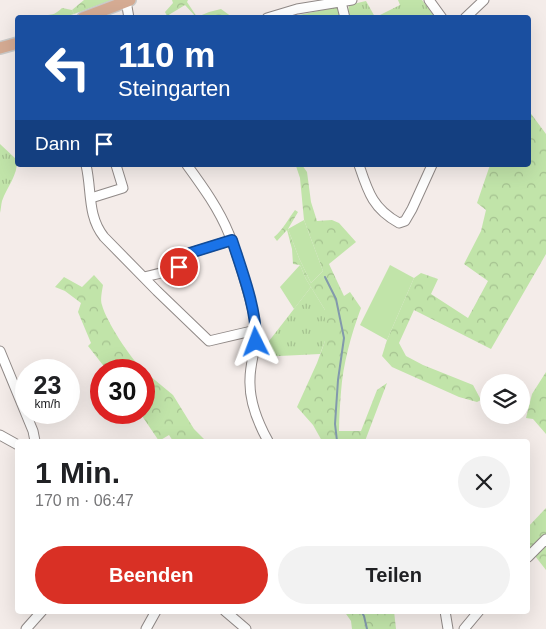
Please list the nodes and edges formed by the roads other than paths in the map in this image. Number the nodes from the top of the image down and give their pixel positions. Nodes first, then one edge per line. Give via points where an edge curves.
1 (352, 0) edge
2 (429, 0) edge
3 (484, 0) edge
4 (128, 1) edge
5 (341, 2) junction
6 (92, 15) edge
7 (129, 15) edge
8 (277, 15) edge
9 (344, 15) edge
10 (440, 15) edge
11 (468, 15) edge
12 (15, 44) edge
13 (0, 48) edge
14 (87, 167) edge
15 (117, 167) edge
16 (188, 167) edge
17 (360, 167) edge
18 (431, 167) edge
19 (91, 198) junction
20 (232, 240) junction
21 (144, 278) junction
22 (256, 330) junction
23 (0, 351) edge
24 (0, 435) edge
25 (35, 439) edge
26 (267, 439) edge
27 (15, 442) edge
28 (546, 539) edge
29 (530, 555) edge
30 (39, 614) edge
31 (154, 614) edge
32 (228, 614) edge
33 (446, 614) edge
34 (476, 614) edge
35 (26, 629) edge
36 (146, 629) edge
37 (246, 629) edge
38 (448, 629) edge
39 (464, 629) edge

1 - 5 street
2 - 10 street
3 - 11 street
4 - 6 main road
4 - 7 street
5 - 8 street
5 - 9 street
12 - 13 main road
14 - 19 street
15 - 19 street via 123,188
16 - 20 street via 210,196
17 - 18 street via 377,207 399,223 405,221 412,209
19 - 21 street via 97,228
20 - 21 street via 190,253 179,267
20 - 22 street
21 - 22 street via 209,341
22 - 26 street via 251,395
23 - 25 street
24 - 27 street
28 - 29 street
30 - 35 street
31 - 36 street
32 - 37 street
33 - 38 street
34 - 39 street

